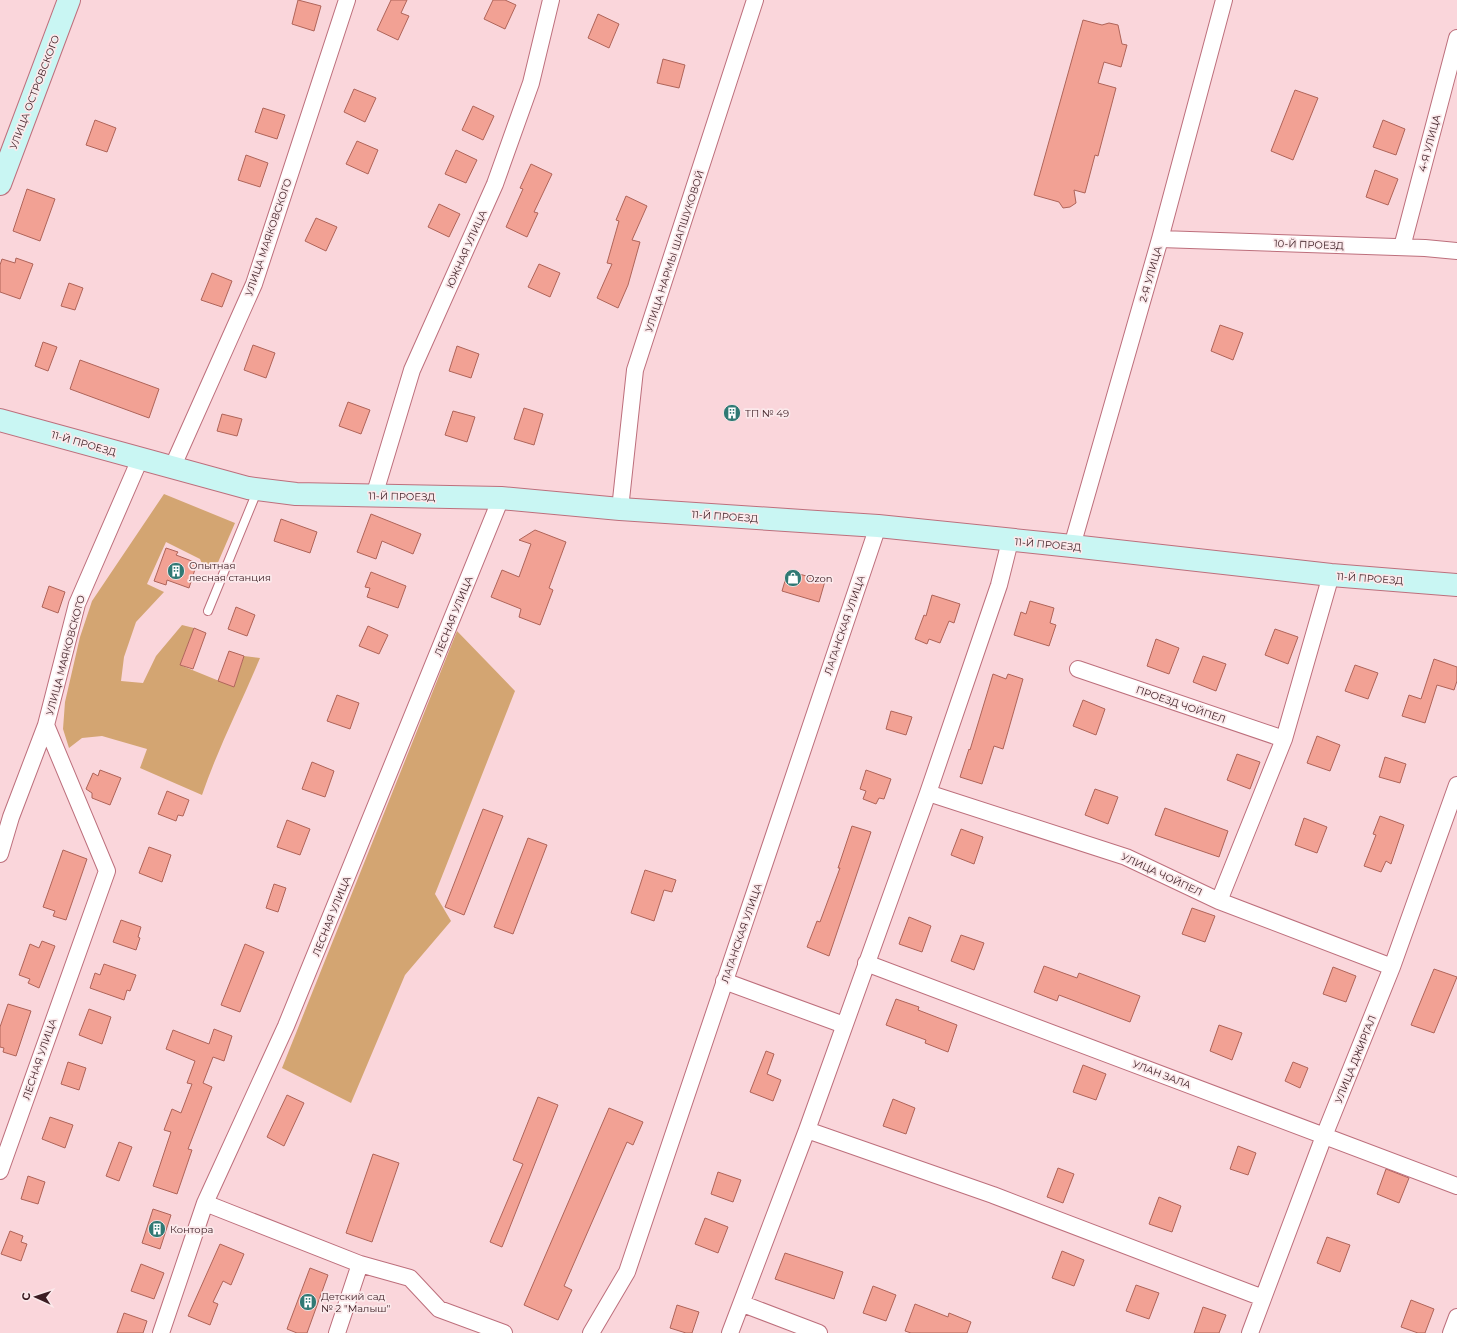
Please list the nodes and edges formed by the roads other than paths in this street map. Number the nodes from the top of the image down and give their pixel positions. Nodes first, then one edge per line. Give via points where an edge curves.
1 (69, 0) edge
2 (347, 0) edge
3 (551, 0) edge
4 (755, 0) edge
5 (1224, 0) edge
6 (1457, 38) edge
7 (0, 184) edge
8 (1160, 239) junction
9 (1402, 247) junction
10 (1457, 252) edge
11 (0, 420) edge
12 (140, 459) junction
13 (172, 468) junction
14 (258, 489) junction
15 (374, 496) junction
16 (501, 498) junction
17 (620, 509) junction
18 (878, 526) junction
19 (1010, 541) junction
20 (1072, 546) junction
21 (1331, 575) junction
22 (1457, 585) edge
23 (208, 611) dead end
24 (1078, 669) dead end
25 (46, 725) junction
26 (1284, 739) junction
27 (1457, 785) edge
28 (928, 793) junction
29 (0, 854) edge
30 (1219, 901) junction
31 (866, 963) junction
32 (1392, 967) junction
33 (724, 982) junction
34 (844, 1025) junction
35 (807, 1130) junction
36 (1324, 1136) junction
37 (0, 1171) edge
38 (1457, 1186) edge
39 (205, 1203) junction
40 (360, 1264) junction
41 (1263, 1298) junction
42 (742, 1304) junction
43 (1457, 1317) edge
44 (480, 1329) edge
45 (160, 1333) edge
46 (338, 1333) edge
47 (504, 1333) edge
48 (592, 1333) edge
49 (730, 1333) edge
50 (820, 1333) edge
51 (1250, 1333) edge
52 (1451, 1333) edge

1 - 7 street, УЛИЦА ОСТРОВСКОГО
2 - 13 street, УЛИЦА МАЯКОВСКОГО via 254,284
3 - 15 street, ЮЖНАЯ УЛИЦА via 531,83 495,184 412,370
4 - 17 street, УЛИЦА НАРМЫ ШАПШУКОВОЙ via 635,370
5 - 8 street, 2-Я УЛИЦА
6 - 9 street, 4-Я УЛИЦА
8 - 9 street, 10-Й ПРОЕЗД
8 - 20 street, 2-Я УЛИЦА
9 - 10 street, 10-Й ПРОЕЗД
11 - 12 street, 11-Й ПРОЕЗД
12 - 13 street, 11-Й ПРОЕЗД
12 - 25 street, УЛИЦА МАЯКОВСКОГО via 77,604
13 - 14 street, 11-Й ПРОЕЗД
14 - 15 street, 11-Й ПРОЕЗД via 296,494
14 - 23 lane
15 - 16 street, 11-Й ПРОЕЗД
16 - 17 street, 11-Й ПРОЕЗД
16 - 39 street, ЛЕСНАЯ УЛИЦА via 286,1026
17 - 18 street, 11-Й ПРОЕЗД
18 - 19 street, 11-Й ПРОЕЗД
18 - 33 street, ЛАГАНСКАЯ УЛИЦА
19 - 20 street, 11-Й ПРОЕЗД
19 - 28 street via 999,585
20 - 21 street, 11-Й ПРОЕЗД
21 - 22 street, 11-Й ПРОЕЗД
21 - 26 street
24 - 26 street, ПРОЕЗД ЧОЙПЕЛ
25 - 29 street, УЛИЦА МАЯКОВСКОГО via 11,817
25 - 37 street, ЛЕСНАЯ УЛИЦА via 107,871
26 - 30 street
27 - 32 street, УЛИЦА ДЖИРГАЛ
28 - 30 street, УЛИЦА ЧОЙПЕЛ via 1126,857
28 - 31 street
30 - 32 street, УЛИЦА ЧОЙПЕЛ
31 - 34 street
31 - 36 street, УЛАН ЗАЛА
32 - 36 street, УЛИЦА ДЖИРГАЛ
33 - 34 street
33 - 48 street, ЛАГАНСКАЯ УЛИЦА via 627,1272
34 - 35 street
35 - 41 street via 993,1195
35 - 42 street
36 - 38 street, УЛАН ЗАЛА
36 - 41 street, УЛИЦА ДЖИРГАЛ
39 - 40 street
39 - 45 street, ЛЕСНАЯ УЛИЦА
40 - 44 street via 410,1278 439,1309
40 - 46 street
41 - 51 street, УЛИЦА ДЖИРГАЛ
42 - 49 street
42 - 50 street
43 - 52 street
44 - 47 street

